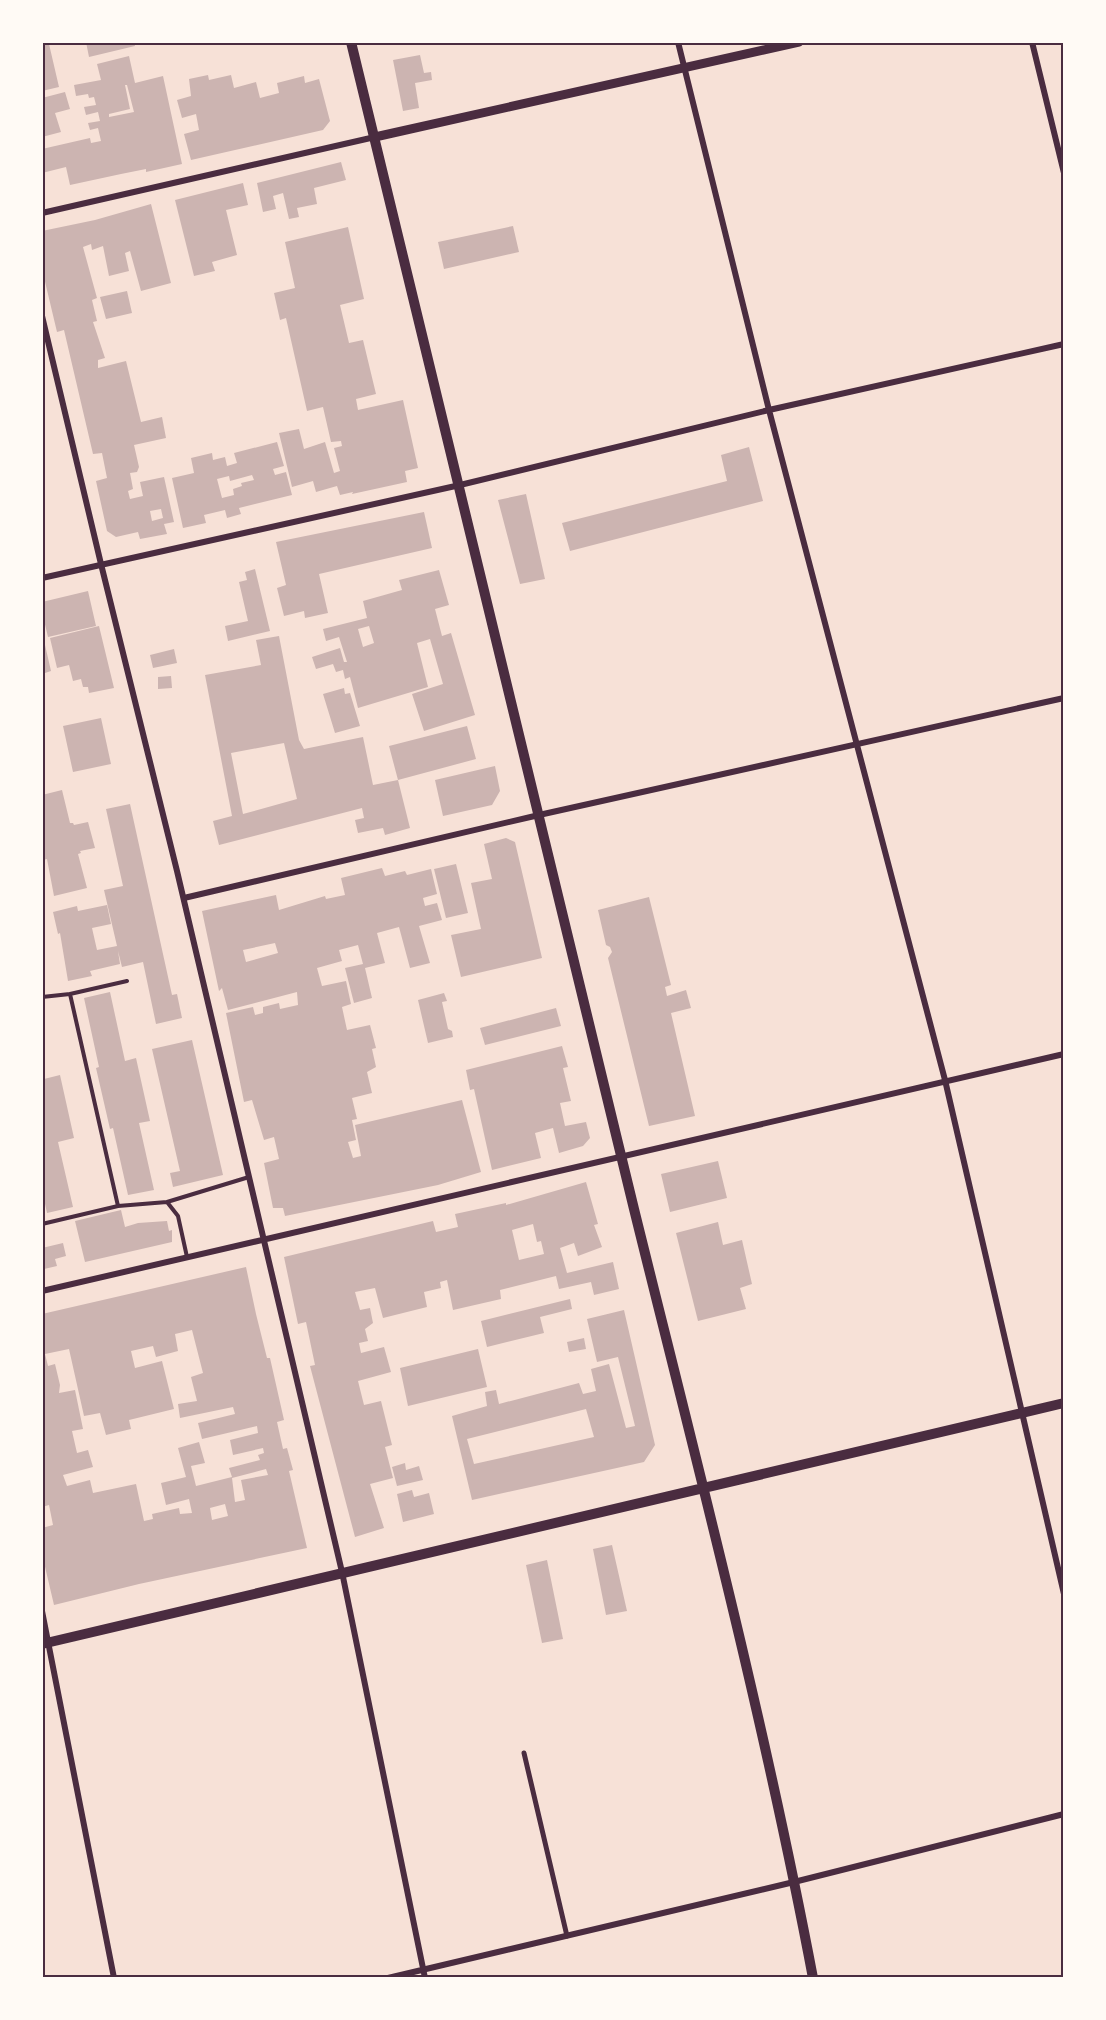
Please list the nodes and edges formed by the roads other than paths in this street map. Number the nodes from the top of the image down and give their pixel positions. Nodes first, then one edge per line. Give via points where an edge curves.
1 (351, 42) edge
2 (678, 42) edge
3 (799, 42) edge
4 (1032, 42) edge
5 (684, 69) junction
6 (375, 137) junction
7 (1064, 173) edge
8 (42, 213) edge
9 (42, 316) edge
10 (1064, 344) edge
11 (769, 410) junction
12 (460, 485) junction
13 (101, 564) junction
14 (42, 578) edge
15 (1064, 698) edge
16 (857, 743) junction
17 (538, 815) junction
18 (184, 898) junction
19 (127, 981) dead end
20 (70, 994) junction
21 (42, 997) edge
22 (1064, 1054) edge
23 (945, 1080) junction
24 (622, 1158) junction
25 (250, 1177) junction
26 (167, 1202) junction
27 (118, 1206) junction
28 (42, 1224) edge
29 (266, 1240) junction
30 (188, 1257) junction
31 (42, 1291) edge
32 (1064, 1403) edge
33 (1022, 1413) junction
34 (703, 1487) junction
35 (342, 1572) junction
36 (1064, 1594) edge
37 (42, 1611) edge
38 (46, 1643) edge
39 (524, 1753) dead end
40 (1064, 1814) edge
41 (794, 1882) junction
42 (567, 1936) junction
43 (423, 1969) junction
44 (114, 1978) edge
45 (388, 1978) edge
46 (425, 1978) edge
47 (813, 1978) edge

1 - 6 main road
2 - 5 street
3 - 5 street
4 - 7 street
5 - 6 street
5 - 11 street
6 - 8 street
6 - 12 main road
9 - 13 street
10 - 11 street
11 - 12 street
11 - 16 street
12 - 13 street
12 - 17 main road
13 - 14 street
13 - 18 street
15 - 16 street
16 - 17 street
16 - 23 street
17 - 18 street
17 - 24 main road
18 - 25 street
19 - 20 lane
20 - 21 lane
20 - 27 lane
22 - 23 street
23 - 24 street
23 - 33 street
24 - 29 street
24 - 34 main road
25 - 26 lane
25 - 29 street
26 - 27 lane
26 - 30 lane via 178,1216
27 - 28 lane
29 - 30 street
29 - 35 street
30 - 31 street
32 - 33 main road
33 - 34 main road
33 - 36 street
34 - 35 main road
34 - 41 main road
35 - 38 main road
35 - 43 street
37 - 38 street
38 - 44 street
39 - 42 street
40 - 41 street
41 - 42 street
41 - 47 main road
42 - 43 street
43 - 45 street
43 - 46 street

